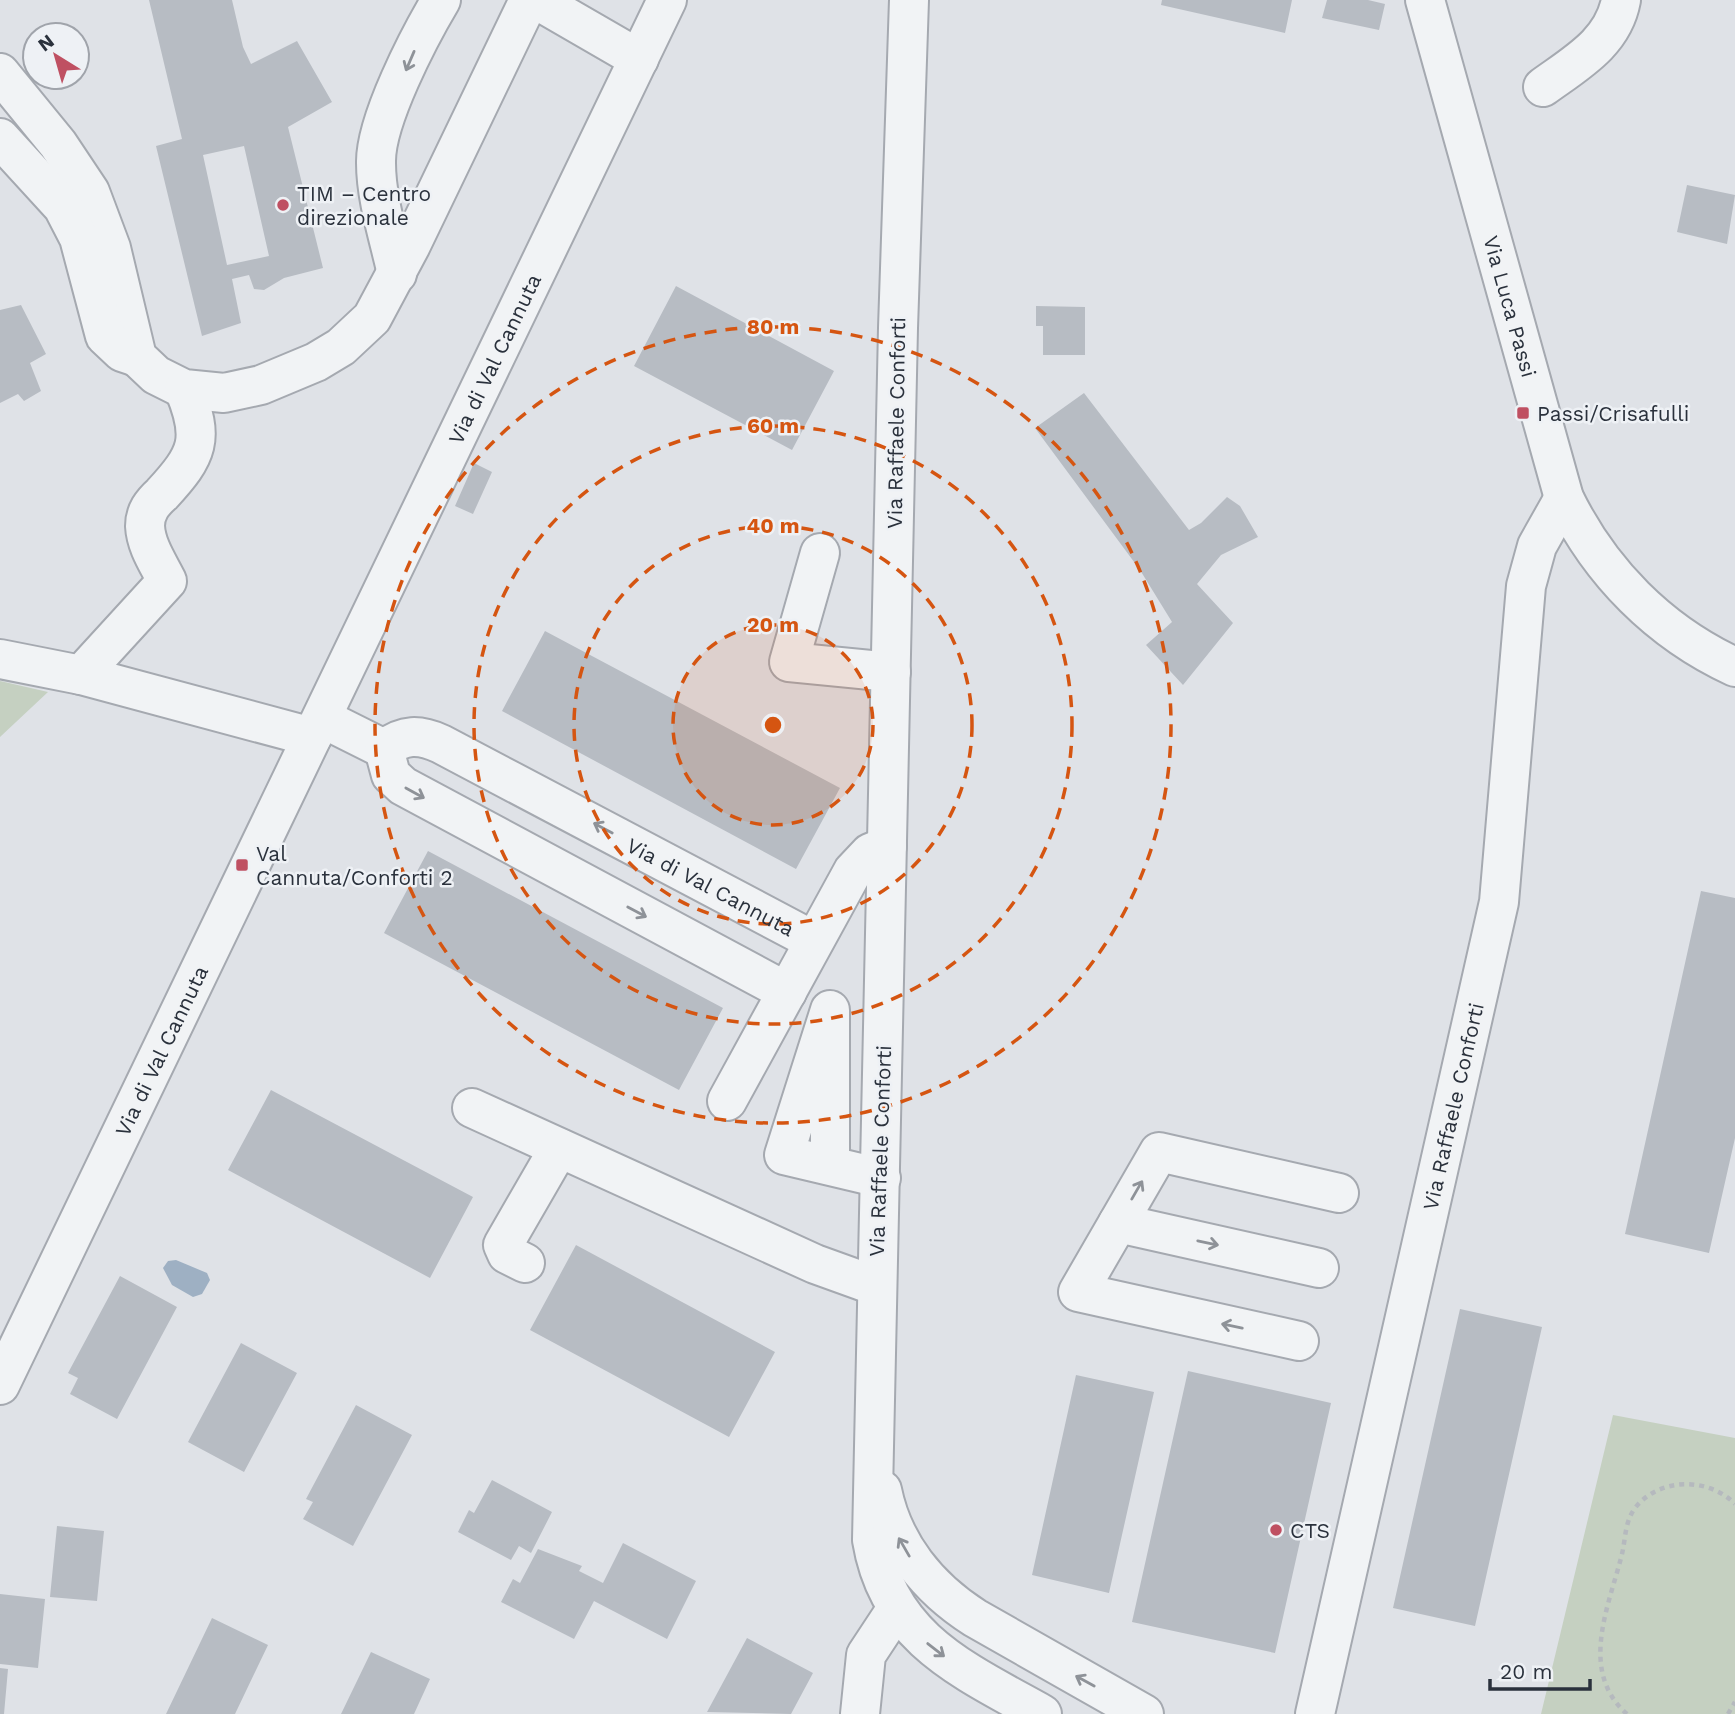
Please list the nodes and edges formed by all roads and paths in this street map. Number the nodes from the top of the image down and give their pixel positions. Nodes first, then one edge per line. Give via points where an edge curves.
1 (441, 0) edge
2 (529, 0) edge
3 (537, 0) edge
4 (667, 0) edge
5 (909, 0) edge
6 (1425, 0) edge
7 (1621, 0) edge
8 (639, 59) junction
9 (0, 73) edge
10 (1543, 87) dead end
11 (0, 138) edge
12 (397, 274) junction
13 (136, 357) junction
14 (184, 389) junction
15 (1564, 498) junction
16 (820, 553) dead end
17 (0, 659) edge
18 (1735, 667) edge
19 (891, 672) junction
20 (81, 676) junction
21 (317, 727) junction
22 (384, 749) junction
23 (887, 846) junction
24 (814, 941) junction
25 (787, 992) junction
26 (727, 1101) dead end
27 (472, 1108) dead end
28 (559, 1148) junction
29 (830, 1165) dead end
30 (881, 1178) junction
31 (1339, 1193) dead end
32 (1118, 1223) junction
33 (525, 1263) dead end
34 (1319, 1268) dead end
35 (876, 1286) junction
36 (1299, 1341) dead end
37 (0, 1385) edge
38 (876, 1456) junction
39 (1735, 1504) edge
40 (897, 1608) junction
41 (1735, 1702) edge
42 (860, 1714) edge
43 (1042, 1714) edge
44 (1144, 1714) edge
45 (1315, 1714) edge
46 (1627, 1714) edge
47 (1728, 1714) edge

1 -> 12 street via 412,57 376,150 376,174
2 - 12 street
3 - 8 street
4 - 8 street, Via di Val Cannuta
5 - 19 street, Via Raffaele Conforti
6 - 15 street, Via Luca Passi
7 - 10 street via 1613,28 1590,53
8 - 21 street, Via di Val Cannuta
9 - 13 street via 90,192 111,248
11 - 13 street via 63,207 79,238 105,336 122,352
12 - 14 street via 363,329 329,356 243,390
13 - 14 street via 156,375
14 - 20 street via 195,418 197,442 182,471 147,512 145,524 149,547 167,581
15 - 18 street, Via Luca Passi via 1597,554 1633,596 1673,630
15 - 45 street, Via Raffaele Conforti via 1537,546 1525,586 1499,902
16 - 19 street via 789,662
17 - 20 street
19 - 23 street, Via Raffaele Conforti
20 - 21 street
21 - 22 street
21 - 37 street, Via di Val Cannuta
24 -> 22 street, Via di Val Cannuta via 433,740 402,738
22 -> 25 street via 391,775 403,786
23 - 24 street via 870,853 853,872
23 - 30 street, Via Raffaele Conforti
24 - 25 street
25 - 26 street
27 - 28 street
28 - 33 street via 503,1245 507,1254
28 - 35 street via 815,1264
29 - 30 street
30 - 35 street, Via Raffaele Conforti
32 -> 31 street via 1159,1152
32 -> 34 street
36 -> 32 street via 1078,1292
35 - 38 street, Via Raffaele Conforti
38 - 40 street, Via Raffaele Conforti via 872,1540 878,1571
44 -> 38 street, Via Raffaele Conforti via 975,1618 938,1590 895,1531
39 - 46 path via 1704,1485 1673,1485 1650,1494 1625,1526 1625,1545 1606,1602 1600,1663 1608,1688
40 - 42 street via 866,1655
40 -> 43 street, Via Raffaele Conforti via 915,1633 948,1660
41 - 47 path

